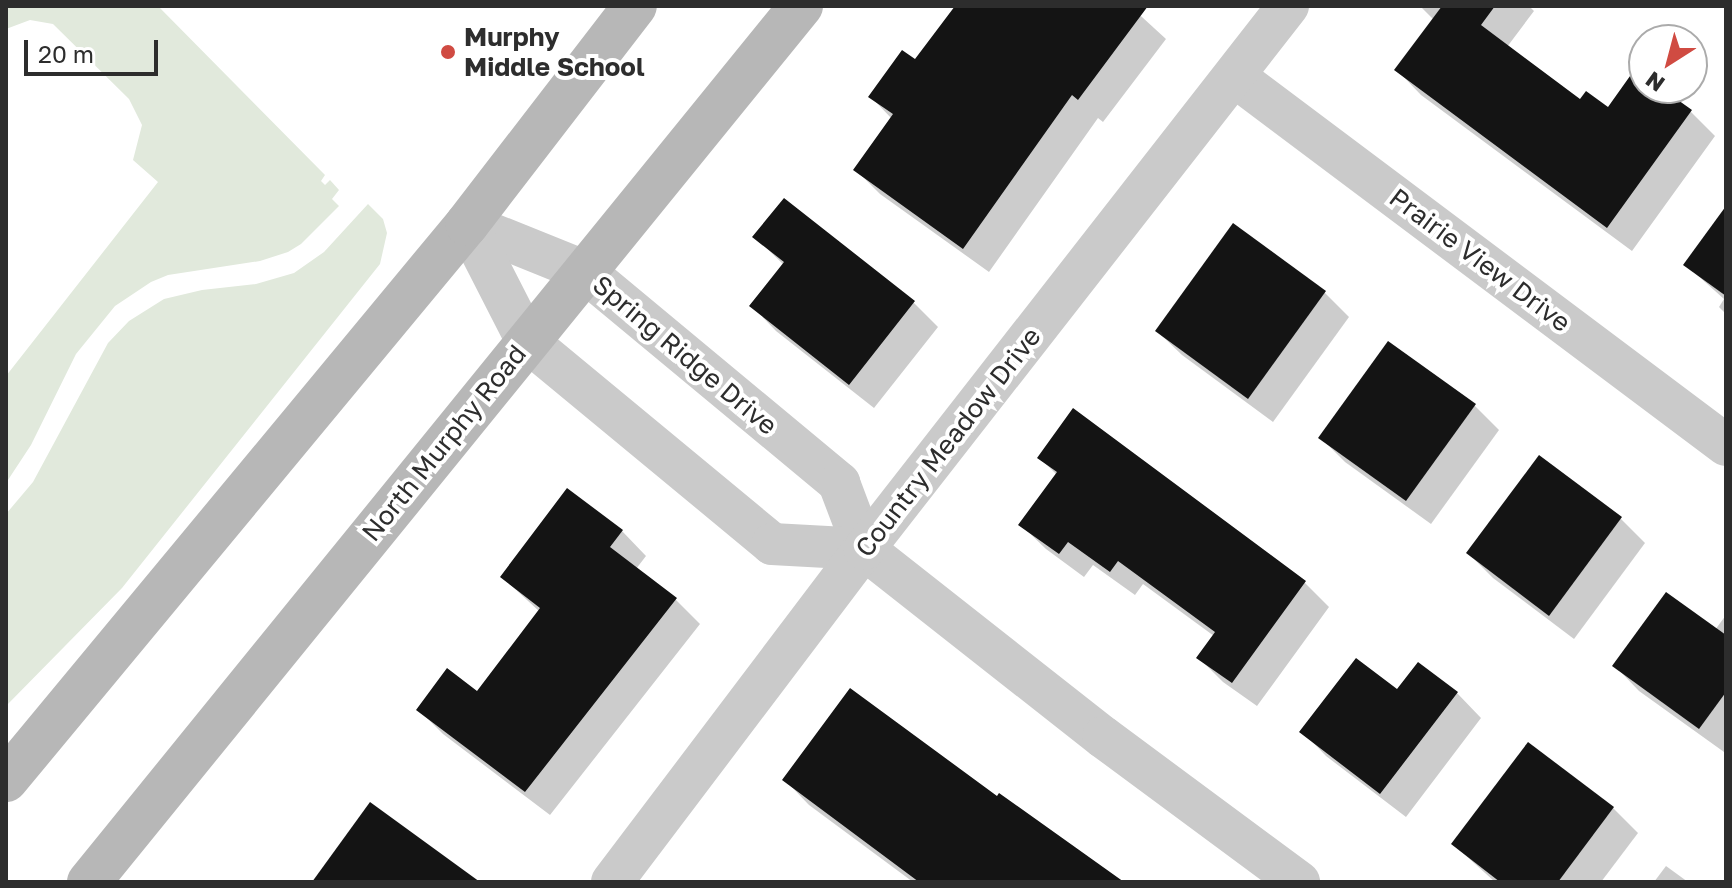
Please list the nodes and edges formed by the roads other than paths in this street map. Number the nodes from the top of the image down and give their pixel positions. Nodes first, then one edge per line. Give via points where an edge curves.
1 (635, 6) edge
2 (801, 6) edge
3 (1288, 6) edge
4 (1234, 76) junction
5 (467, 224) junction
6 (584, 271) junction
7 (527, 341) junction
8 (1726, 445) edge
9 (864, 549) junction
10 (6, 780) edge
11 (89, 882) edge
12 (612, 882) edge
13 (1299, 882) edge

1 - 5 main road
2 - 6 main road, North Murphy Road
3 - 4 street, Country Meadow Drive
4 - 8 street, Prairie View Drive
4 - 9 street, Country Meadow Drive
5 - 6 street, Spring Ridge Drive
5 - 7 street
5 - 10 main road
6 - 7 main road, North Murphy Road
6 - 9 street, Spring Ridge Drive via 839,483
7 - 9 street via 772,544
7 - 11 main road, North Murphy Road
9 - 12 street, Country Meadow Drive
9 - 13 street via 1103,737

